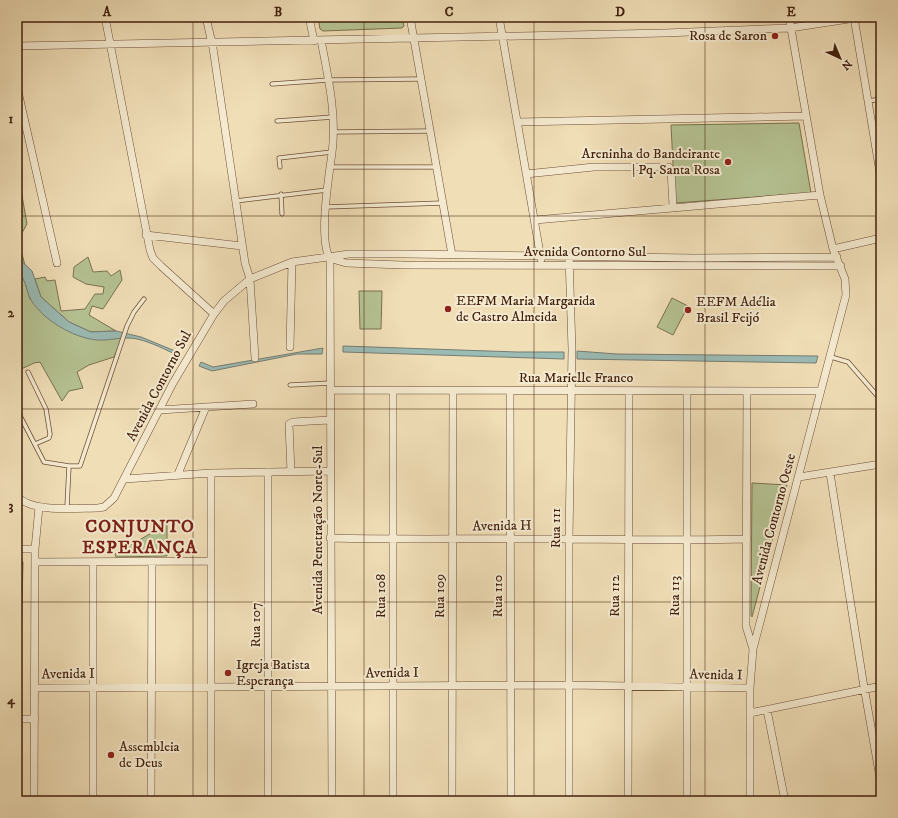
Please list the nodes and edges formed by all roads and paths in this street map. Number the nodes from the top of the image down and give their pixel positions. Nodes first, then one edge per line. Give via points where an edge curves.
1 (105, 17) edge
2 (206, 17) edge
3 (309, 17) edge
4 (410, 17) edge
5 (499, 17) edge
6 (788, 17) edge
7 (856, 17) edge
8 (790, 28) junction
9 (503, 36) junction
10 (414, 37) junction
11 (212, 41) junction
12 (317, 41) junction
13 (111, 44) junction
14 (17, 46) edge
15 (422, 79) junction
16 (328, 80) junction
17 (272, 84) dead end
18 (17, 87) edge
19 (881, 99) edge
20 (868, 101) junction
21 (806, 116) junction
22 (333, 117) junction
23 (277, 121) dead end
24 (518, 122) junction
25 (430, 131) junction
26 (333, 132) junction
27 (332, 152) junction
28 (280, 167) dead end
29 (330, 167) junction
30 (437, 167) junction
31 (526, 174) junction
32 (881, 179) edge
33 (326, 190) junction
34 (281, 194) junction
35 (820, 195) junction
36 (235, 202) junction
37 (444, 203) junction
38 (673, 206) junction
39 (325, 207) junction
40 (282, 214) dead end
41 (535, 220) junction
42 (146, 235) junction
43 (881, 238) edge
44 (242, 246) junction
45 (834, 249) junction
46 (452, 255) junction
47 (541, 255) junction
48 (569, 256) junction
49 (837, 257) junction
50 (330, 258) junction
51 (292, 262) junction
52 (57, 263) dead end
53 (541, 265) junction
54 (569, 265) junction
55 (841, 266) junction
56 (250, 279) junction
57 (144, 299) dead end
58 (214, 314) junction
59 (290, 347) dead end
60 (831, 357) junction
61 (255, 358) dead end
62 (28, 372) dead end
63 (290, 385) dead end
64 (331, 387) junction
65 (393, 390) junction
66 (452, 390) junction
67 (510, 391) junction
68 (570, 391) junction
69 (629, 391) junction
70 (687, 391) junction
71 (747, 391) junction
72 (820, 391) junction
73 (881, 400) edge
74 (253, 404) dead end
75 (206, 407) junction
76 (17, 410) edge
77 (160, 410) junction
78 (330, 420) junction
79 (35, 444) junction
80 (881, 464) edge
81 (69, 466) junction
82 (330, 471) junction
83 (268, 472) junction
84 (291, 472) junction
85 (830, 472) junction
86 (211, 473) junction
87 (178, 474) junction
88 (798, 477) junction
89 (125, 479) junction
90 (17, 496) edge
91 (39, 507) junction
92 (67, 507) junction
93 (330, 538) junction
94 (510, 539) junction
95 (569, 539) junction
96 (629, 539) junction
97 (747, 539) junction
98 (394, 540) junction
99 (452, 540) junction
100 (688, 541) junction
101 (17, 549) edge
102 (35, 549) junction
103 (211, 561) junction
104 (35, 562) junction
105 (93, 562) junction
106 (152, 562) junction
107 (753, 649) junction
108 (569, 685) junction
109 (211, 686) junction
110 (394, 686) junction
111 (453, 686) junction
112 (511, 686) junction
113 (628, 686) junction
114 (881, 686) edge
115 (92, 687) junction
116 (151, 687) junction
117 (332, 687) junction
118 (688, 687) junction
119 (34, 688) junction
120 (269, 688) junction
121 (750, 688) junction
122 (864, 689) junction
123 (767, 710) junction
124 (750, 713) junction
125 (17, 719) edge
126 (35, 719) junction
127 (881, 784) edge
128 (34, 801) edge
129 (93, 801) edge
130 (151, 801) edge
131 (210, 801) edge
132 (268, 801) edge
133 (332, 801) edge
134 (393, 801) edge
135 (452, 801) edge
136 (511, 801) edge
137 (569, 801) edge
138 (628, 801) edge
139 (687, 801) edge
140 (750, 801) edge
141 (785, 801) edge

1 - 13 street
2 - 11 street
3 - 12 street, Avenida Penetração Norte-Sul
4 - 10 street
5 - 9 street
6 - 8 street, Avenida Contorno Oeste
7 - 8 street
7 - 20 street
8 - 9 street via 665,34
8 - 21 street, Avenida Contorno Oeste
9 - 10 street
9 - 24 street
10 - 12 street
10 - 15 street
11 - 12 street
11 - 13 street
11 - 36 street
12 - 16 street, Avenida Penetração Norte-Sul
13 - 14 street
13 - 42 street
15 - 16 lane
15 - 25 street
16 - 17 lane
16 - 22 street, Avenida Penetração Norte-Sul
18 - 52 street
19 - 20 lane
20 - 32 street
21 - 24 street
21 - 35 street, Avenida Contorno Oeste
22 - 23 lane
22 - 26 street, Avenida Penetração Norte-Sul
24 - 31 street
25 - 26 lane
25 - 30 street
26 - 27 street, Avenida Penetração Norte-Sul
27 - 28 lane via 279,158
27 - 29 street, Avenida Penetração Norte-Sul
29 - 30 lane
29 - 33 street, Avenida Penetração Norte-Sul
30 - 37 street
31 - 38 street via 594,167 669,167
31 - 41 street
33 - 34 lane
33 - 39 street, Avenida Penetração Norte-Sul
34 - 36 lane
34 - 40 lane
35 - 38 street
35 - 45 street, Avenida Contorno Oeste
36 - 44 street
37 - 39 lane
37 - 46 street
38 - 41 street
39 - 50 street, Avenida Penetração Norte-Sul via 326,252
41 - 47 street
42 - 44 street
42 - 58 street via 153,258
43 - 45 street
44 - 56 street
45 - 49 street, Avenida Contorno Oeste
46 - 47 street, Avenida Contorno Sul
46 - 50 street, Avenida Contorno Sul via 349,254
47 - 48 street, Avenida Contorno Sul
47 - 53 street
48 - 49 street, Avenida Contorno Sul
48 - 54 street, Rua 111
49 - 55 street, Avenida Contorno Oeste
50 - 51 street, Avenida Contorno Sul
50 - 53 street, Avenida Contorno Sul via 346,263 403,265
50 - 64 street, Avenida Penetração Norte-Sul
51 - 56 street, Avenida Contorno Sul
51 - 59 street
53 - 54 street, Avenida Contorno Sul
54 - 55 street, Avenida Contorno Sul
54 - 68 street, Rua 111 via 572,349
55 - 60 street, Avenida Contorno Oeste via 846,295
56 - 58 street, Avenida Contorno Sul via 224,301
56 - 61 street
57 - 81 lane via 127,326 82,464 78,467
58 - 77 street, Avenida Contorno Sul
60 - 72 street, Avenida Contorno Oeste
60 - 73 lane via 848,362
62 - 79 lane via 46,409 50,434 49,438
63 - 64 lane
64 - 65 street, Rua Marielle Franco
64 - 78 street, Avenida Penetração Norte-Sul
65 - 66 street, Rua Marielle Franco
65 - 98 street, Rua 108
66 - 67 street, Rua Marielle Franco
66 - 99 street, Rua 109
67 - 68 street, Rua Marielle Franco
67 - 94 street, Rua 110
68 - 69 street, Rua Marielle Franco
68 - 95 street, Rua 111
69 - 70 street, Rua Marielle Franco
69 - 96 street, Rua 112
70 - 71 street, Rua Marielle Franco
70 - 100 street, Rua 113
71 - 72 street, Rua Marielle Franco
71 - 97 street
72 - 88 street, Avenida Contorno Oeste
74 - 75 street
75 - 77 street
75 - 87 street
76 - 79 lane
77 - 89 street, Avenida Contorno Sul
78 - 82 street, Avenida Penetração Norte-Sul
78 - 84 street via 289,424
79 - 81 lane via 46,463
80 - 85 street
81 - 92 lane
82 - 84 street
82 - 93 street, Avenida Penetração Norte-Sul
83 - 84 street
83 - 86 street
83 - 120 street, Rua 107
85 - 88 street
85 - 122 street
86 - 87 street
86 - 103 street
87 - 89 street
88 - 107 street, Avenida Contorno Oeste
89 - 92 street, Avenida Contorno Sul via 114,498 104,507
90 - 91 street, Avenida Contorno Sul via 24,502
91 - 92 street, Avenida Contorno Sul
91 - 102 street
93 - 98 street, Avenida H
93 - 117 street, Avenida Penetração Norte-Sul
94 - 95 street, Avenida H
94 - 99 street, Avenida H
94 - 112 street, Rua 110
95 - 96 street, Avenida H
95 - 108 street, Rua 111
96 - 100 street, Avenida H
96 - 113 street, Rua 112
97 - 100 street, Avenida H
97 - 107 street via 746,626
98 - 99 street, Avenida H
98 - 110 street, Rua 108
99 - 111 street, Rua 109
100 - 118 street, Rua 113
101 - 102 street
102 - 104 street
103 - 106 street
103 - 109 street
104 - 105 street
104 - 119 street
105 - 106 street
105 - 115 street
106 - 116 street
107 - 121 street, Avenida Contorno Oeste
108 - 112 street, Avenida I
108 - 113 street, Avenida I
108 - 137 street, Rua 111
109 - 116 street, Avenida I
109 - 120 street, Avenida I
109 - 131 street
110 - 111 street, Avenida I
110 - 117 street, Avenida I
110 - 134 street, Rua 108
111 - 112 street, Avenida I
111 - 135 street, Rua 109
112 - 136 street, Rua 110
113 - 118 street, Avenida I
113 - 138 street, Rua 112
114 - 122 street
115 - 116 street, Avenida I
115 - 119 street, Avenida I
115 - 129 street
116 - 130 street
117 - 120 street, Avenida I
117 - 133 street, Avenida Penetração Norte-Sul
118 - 121 street, Avenida I
118 - 139 street, Rua 113
119 - 126 street
120 - 132 street, Rua 107
121 - 124 street, Avenida Contorno Oeste
122 - 123 street
122 - 127 street
123 - 124 street
123 - 141 street
124 - 140 street, Avenida Contorno Oeste
125 - 126 street
126 - 128 street

